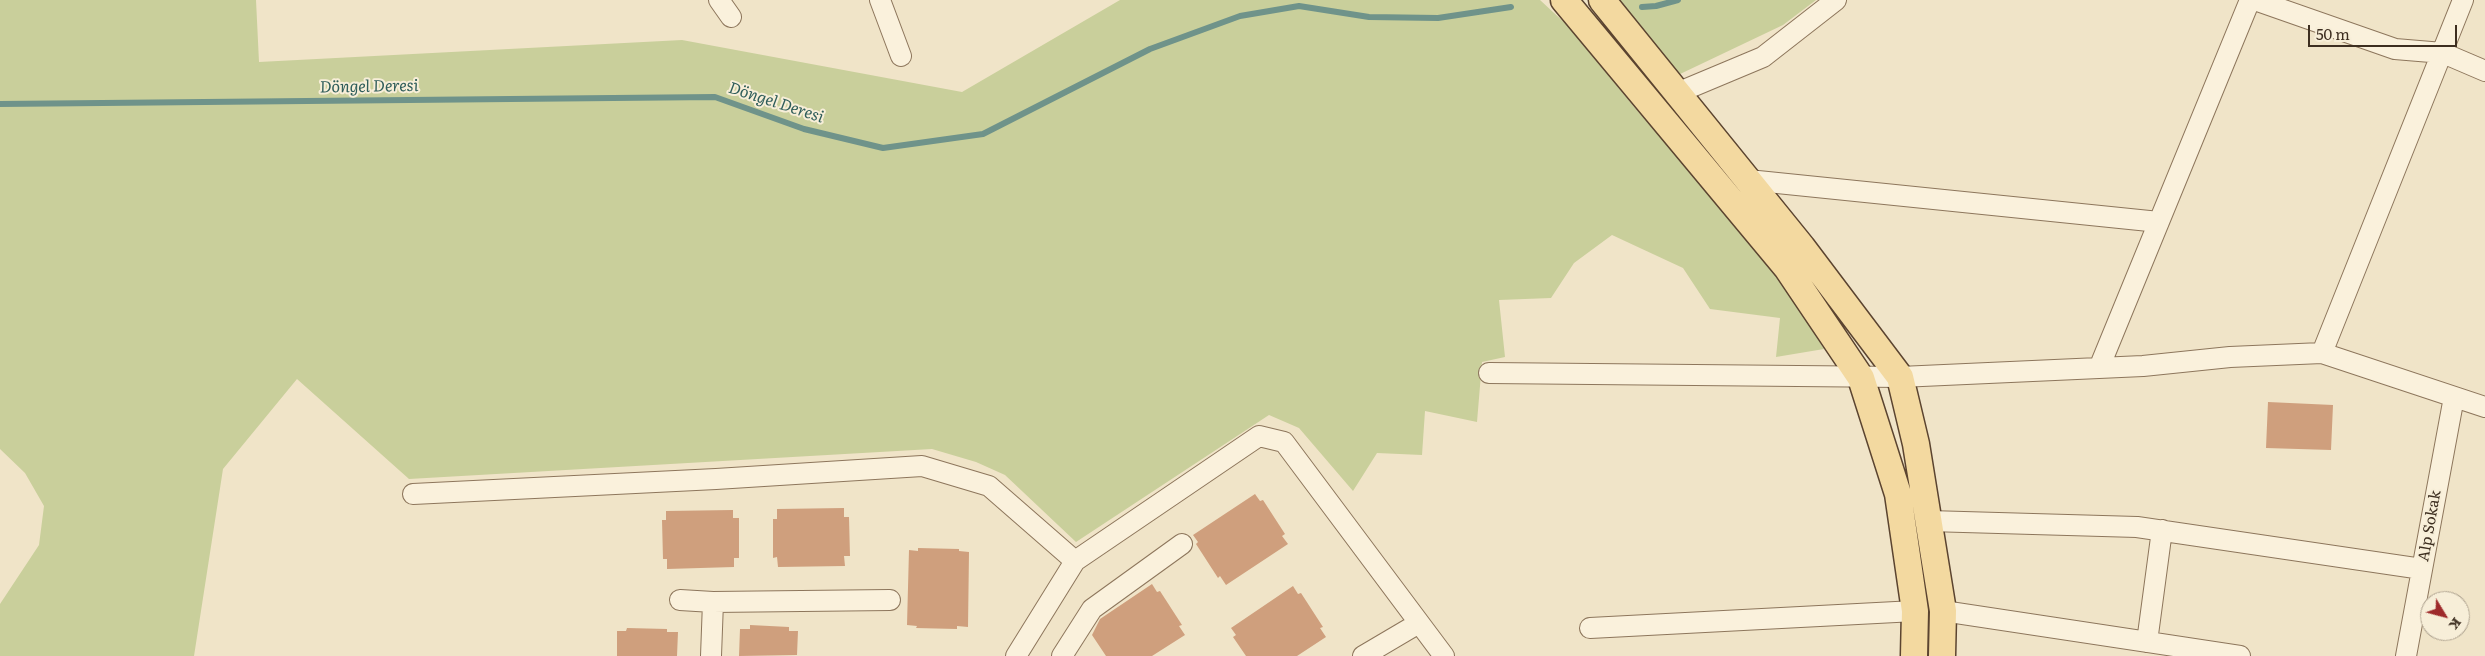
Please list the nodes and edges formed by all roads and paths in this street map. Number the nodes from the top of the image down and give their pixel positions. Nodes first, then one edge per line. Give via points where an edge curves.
1 (720, 0) edge
2 (880, 0) edge
3 (1564, 0) edge
4 (1602, 0) edge
5 (1836, 0) edge
6 (2250, 0) edge
7 (2255, 0) edge
8 (2463, 0) edge
9 (731, 17) dead end
10 (2443, 53) junction
11 (901, 56) dead end
12 (2485, 70) edge
13 (1677, 93) junction
14 (1748, 180) junction
15 (2159, 222) junction
16 (2322, 353) junction
17 (2099, 368) junction
18 (1489, 374) dead end
19 (1900, 377) junction
20 (1861, 378) junction
21 (2454, 397) junction
22 (2485, 407) edge
23 (414, 494) dead end
24 (1929, 521) junction
25 (2162, 530) junction
26 (1182, 544) dead end
27 (1075, 561) junction
28 (2422, 569) junction
29 (680, 600) dead end
30 (890, 600) dead end
31 (713, 602) junction
32 (1915, 611) junction
33 (1943, 611) junction
34 (1419, 623) junction
35 (1590, 628) dead end
36 (2147, 642) junction
37 (711, 656) edge
38 (1016, 656) edge
39 (1062, 656) edge
40 (1364, 656) edge
41 (1444, 656) edge
42 (1914, 656) edge
43 (1942, 656) edge
44 (2240, 656) edge
45 (2406, 656) edge

1 - 9 street
2 - 11 street
3 - 20 main road via 1787,268
4 - 13 main road
5 - 13 street via 1763,57
6 - 15 street
7 - 10 street via 2396,49
8 - 10 street
10 - 12 street
10 - 16 street
13 - 14 main road
14 - 15 street
14 - 19 main road
15 - 17 street
16 - 17 street
16 - 21 street
17 - 19 street
18 - 20 street
19 - 20 street
19 - 24 main road
20 - 32 main road via 1898,494
21 - 22 street
21 - 28 street, Alp Sokak
23 - 27 street via 922,466 989,486
24 - 25 street
24 - 33 main road
25 - 28 street
25 - 36 street
26 - 39 street via 1092,609
27 - 34 street via 1259,436 1284,442
27 - 38 street
28 - 45 street, Alp Sokak
29 - 31 street
30 - 31 street
31 - 37 street
32 - 35 street
32 - 42 main road
33 - 36 street
33 - 43 main road
34 - 40 street
34 - 41 street
36 - 44 street

